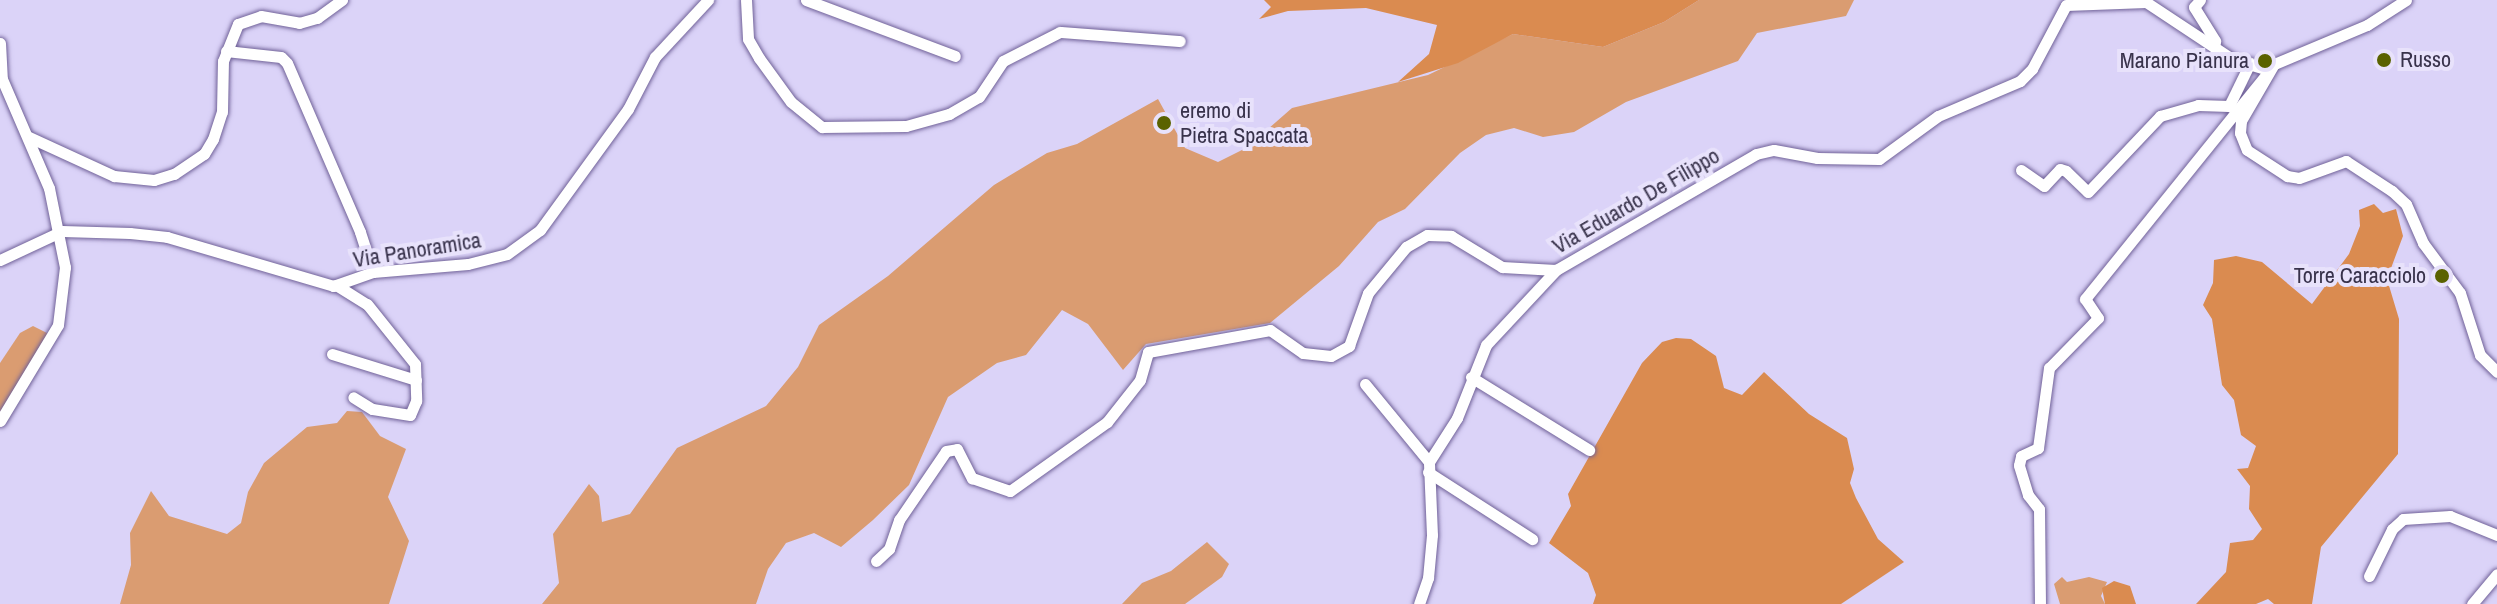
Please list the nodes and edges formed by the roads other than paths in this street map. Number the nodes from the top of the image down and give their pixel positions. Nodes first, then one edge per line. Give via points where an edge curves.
1 (342, 0) edge
2 (708, 0) edge
3 (746, 0) edge
4 (806, 0) edge
5 (2200, 0) edge
6 (2406, 0) edge
7 (1180, 41) dead end
8 (0, 43) edge
9 (2214, 47) junction
10 (226, 51) junction
11 (955, 56) dead end
12 (2250, 63) junction
13 (2266, 73) junction
14 (29, 137) junction
15 (2021, 170) dead end
16 (62, 231) junction
17 (0, 260) edge
18 (1556, 270) junction
19 (373, 272) junction
20 (336, 285) junction
21 (332, 354) dead end
22 (2497, 372) edge
23 (1471, 377) junction
24 (416, 380) junction
25 (1365, 384) dead end
26 (353, 397) dead end
27 (0, 421) edge
28 (1589, 450) dead end
29 (1429, 467) junction
30 (2497, 535) edge
31 (1532, 539) dead end
32 (876, 561) dead end
33 (2497, 574) edge
34 (2369, 576) dead end
35 (1419, 604) edge
36 (2040, 604) edge
37 (2472, 604) edge

1 - 10 street via 317,18 299,23 261,16 247,20 233,31
2 - 19 street, Via Panoramica via 655,57 628,109 540,230 507,254 468,264
3 - 7 street via 748,39 759,58 791,102 822,127 906,126 949,114 979,97 1003,61 1060,32
4 - 11 street
5 - 9 street via 2194,7
6 - 13 street via 2367,25 2287,55
8 - 14 street via 2,79 14,115
9 - 12 street, Via Eduardo De Filippo
9 - 18 street, Via Eduardo De Filippo via 2146,2 2066,5 2032,69 2020,81 1938,116 1879,159 1817,158 1774,150 1756,154
10 - 14 street via 222,112 213,139 204,154 174,174 154,180 114,176
10 - 19 street via 281,57 287,63
12 - 13 street, Via Eduardo De Filippo
12 - 15 street via 2229,106 2198,105 2160,116 2088,192 2060,169 2044,186
13 - 22 street via 2241,121 2247,150 2299,178 2346,161 2392,191 2406,204 2423,243 2460,293 2480,355
13 - 36 street via 2085,299 2098,318 2049,368 2038,448 2021,456 2019,465 2041,519
14 - 16 street
16 - 17 street
16 - 20 street, Via Panoramica via 167,237 324,286
16 - 27 street via 64,298 58,325
18 - 23 street via 1498,328
18 - 32 street, Via Eduardo De Filippo via 1502,267 1451,236 1427,235 1406,247 1368,293 1349,346 1331,356 1303,353 1270,330 1148,352 1140,380 1115,413 1010,491 972,478 957,449 946,451 899,520 889,549
19 - 20 street, Via Panoramica
20 - 24 street via 367,304 410,353
21 - 24 street
23 - 28 street
23 - 29 street via 1457,418
24 - 26 street via 410,415 375,410
25 - 29 street
29 - 31 street
29 - 35 street via 1432,535 1428,578
30 - 34 street via 2450,516 2403,519 2392,529
33 - 37 street

